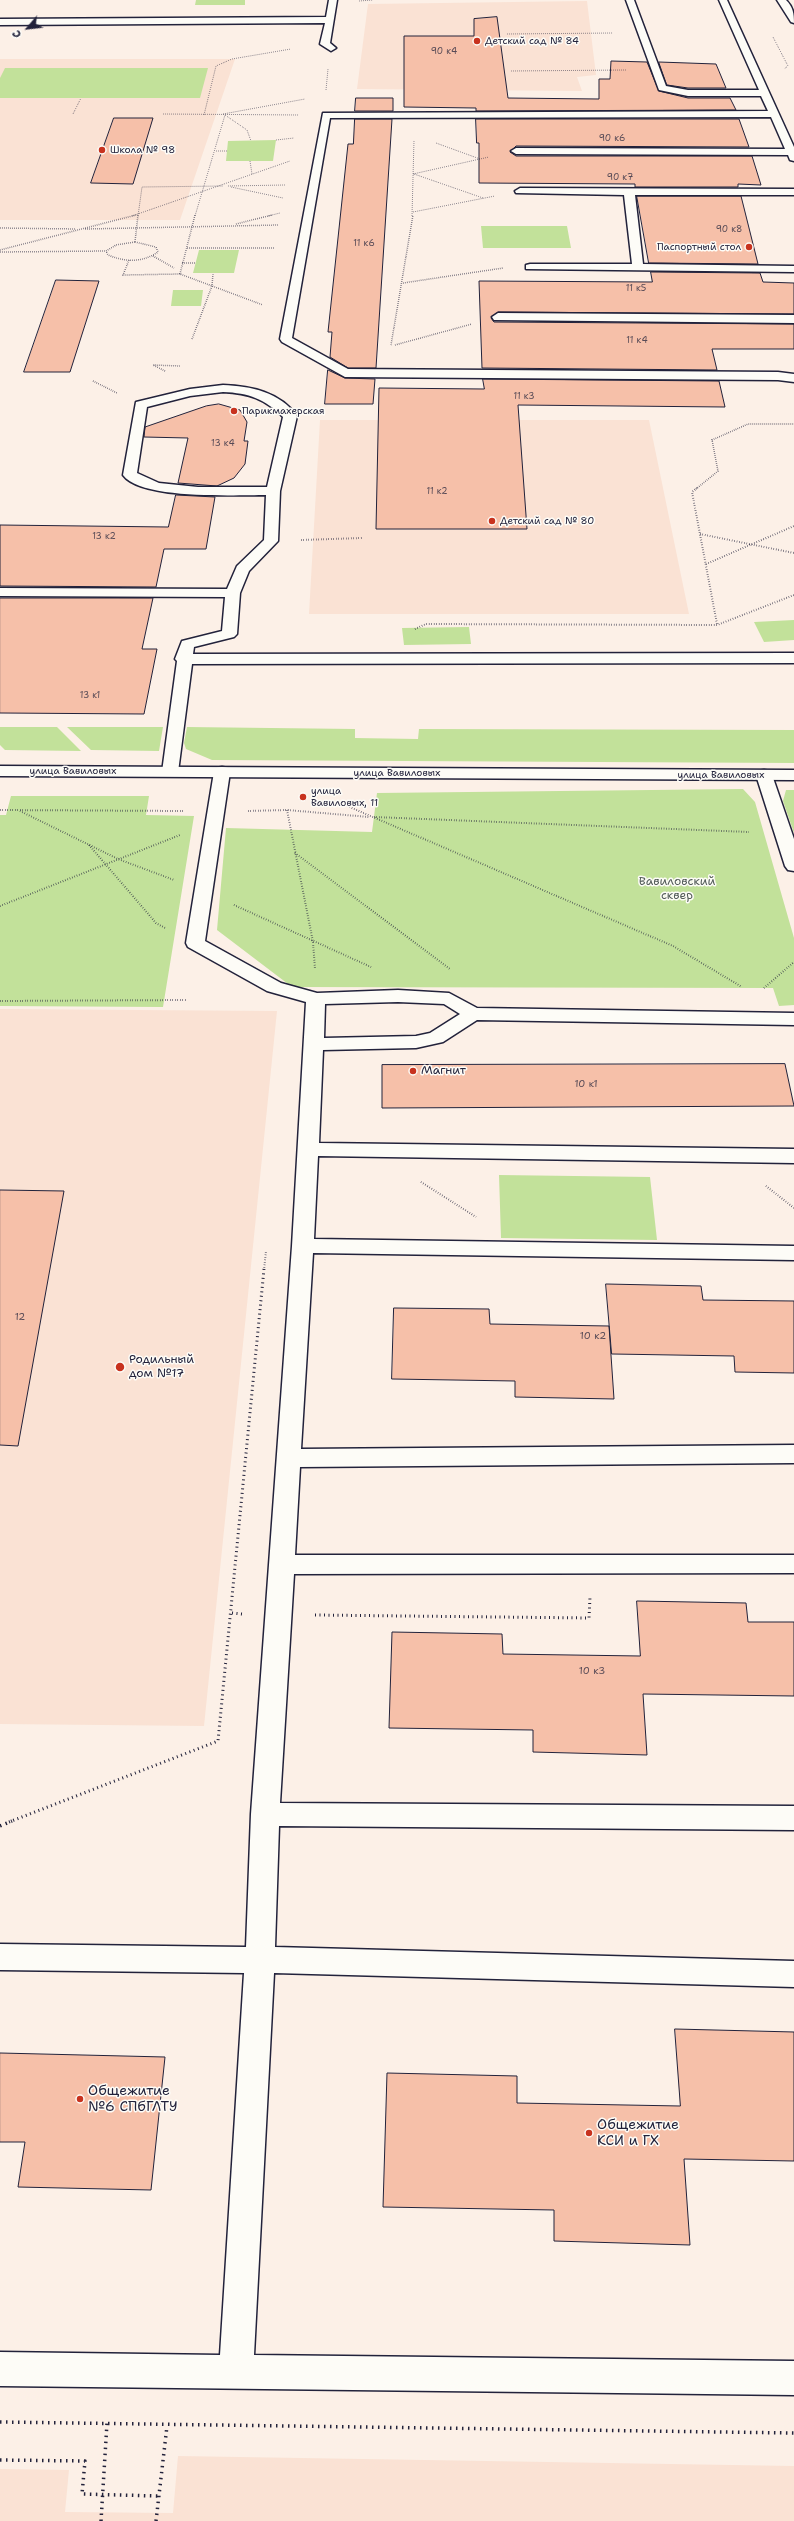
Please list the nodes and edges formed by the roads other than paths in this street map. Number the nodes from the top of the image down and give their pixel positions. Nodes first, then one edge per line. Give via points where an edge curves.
1 (333, 0) edge
2 (630, 0) edge
3 (723, 0) edge
4 (787, 3) edge
5 (330, 20) junction
6 (794, 20) edge
7 (0, 22) edge
8 (331, 48) road end
9 (764, 94) junction
10 (773, 114) junction
11 (516, 151) road end
12 (792, 155) edge
13 (520, 191) road end
14 (629, 191) junction
15 (794, 192) edge
16 (530, 267) road end
17 (638, 268) junction
18 (794, 269) edge
19 (498, 317) dead end
20 (794, 319) edge
21 (794, 378) edge
22 (273, 491) junction
23 (0, 592) edge
24 (233, 593) junction
25 (794, 658) edge
26 (184, 659) junction
27 (0, 771) edge
28 (170, 772) junction
29 (222, 772) junction
30 (764, 775) junction
31 (794, 775) edge
32 (794, 866) edge
33 (316, 999) junction
34 (472, 1014) junction
35 (794, 1019) edge
36 (314, 1044) junction
37 (308, 1149) junction
38 (794, 1156) edge
39 (303, 1246) junction
40 (794, 1253) edge
41 (794, 1454) edge
42 (290, 1458) junction
43 (794, 1564) edge
44 (283, 1565) junction
45 (265, 1814) junction
46 (794, 1818) edge
47 (0, 1957) edge
48 (260, 1960) junction
49 (794, 1974) edge
50 (0, 2369) edge
51 (236, 2372) junction
52 (794, 2378) edge

1 - 5 street
2 - 9 street via 662,88 688,93
3 - 9 street
4 - 6 street
5 - 7 street
5 - 8 street via 325,44
9 - 10 street
10 - 12 street
10 - 21 street via 326,115 286,340 345,372
11 - 12 street
13 - 14 street
14 - 15 street
14 - 17 street
16 - 17 street
17 - 18 street
19 - 20 street
22 - 22 street via 290,416 272,399 241,390 200,389 141,405 130,475 156,487
22 - 24 street via 271,541 242,569
23 - 24 street
24 - 26 street via 229,634 187,644
25 - 26 street
26 - 28 street
27 - 28 street, улица Вавиловых
28 - 29 street, улица Вавиловых
29 - 30 street, улица Вавиловых
29 - 33 street via 195,943 274,986
30 - 31 street, улица Вавиловых
30 - 32 street
33 - 34 street via 398,996 449,1000
33 - 36 street
34 - 35 street
34 - 36 street via 436,1038 416,1042
36 - 37 street
37 - 38 street
37 - 39 street
39 - 40 street
39 - 42 street
41 - 42 street
42 - 44 street
43 - 44 street
44 - 45 street
45 - 46 street
45 - 48 street
47 - 48 street
48 - 49 street
48 - 51 street
50 - 51 street
51 - 52 street

